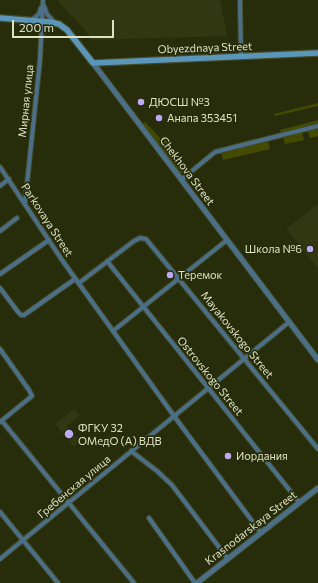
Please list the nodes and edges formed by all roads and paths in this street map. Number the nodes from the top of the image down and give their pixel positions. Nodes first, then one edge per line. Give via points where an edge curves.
1 (240, 0) edge
2 (43, 2) edge
3 (0, 18) edge
4 (32, 20) junction
5 (42, 21) junction
6 (54, 22) junction
7 (318, 53) edge
8 (241, 56) junction
9 (93, 63) junction
10 (318, 126) edge
11 (0, 167) edge
12 (9, 179) junction
13 (181, 180) junction
14 (0, 186) edge
15 (25, 203) junction
16 (17, 218) dead end
17 (0, 230) edge
18 (49, 240) junction
19 (227, 240) junction
20 (107, 261) junction
21 (0, 274) edge
22 (179, 278) junction
23 (75, 279) junction
24 (79, 283) junction
25 (0, 288) edge
26 (144, 307) junction
27 (289, 322) junction
28 (113, 331) junction
29 (0, 349) edge
30 (245, 359) junction
31 (318, 360) edge
32 (209, 388) junction
33 (174, 416) junction
34 (1, 422) edge
35 (318, 449) edge
36 (131, 451) junction
37 (318, 488) edge
38 (299, 502) junction
39 (69, 503) junction
40 (0, 512) edge
41 (149, 518) dead end
42 (261, 533) junction
43 (23, 541) junction
44 (0, 559) edge
45 (228, 559) junction
46 (58, 583) edge
47 (134, 583) edge
48 (196, 583) edge

1 - 8 street
2 - 4 street via 39,14
2 - 5 street, Мирная улица
2 - 6 street via 47,14
3 - 4 main road
4 - 5 main road
5 - 6 main road
5 - 15 street, Мирная улица
6 - 9 main road, Chekhova Street via 67,30
7 - 8 main road, Obyezdnaya Street
8 - 9 main road, Obyezdnaya Street
9 - 13 street, Chekhova Street
10 - 13 street via 215,152
11 - 12 street, Parkovaya Street
12 - 14 street
12 - 15 street, Parkovaya Street
13 - 19 street, Chekhova Street
15 - 18 street, Parkovaya Street
16 - 17 street
18 - 21 street
18 - 23 street, Parkovaya Street
19 - 22 street
19 - 27 street, Chekhova Street
20 - 22 street, Mayakovskogo Street via 140,238 150,242
20 - 24 street
20 - 26 street, Ostrovskogo Street
22 - 26 street
22 - 30 street, Mayakovskogo Street
23 - 24 street, Parkovaya Street
23 - 25 street via 24,315 18,312
24 - 28 street, Parkovaya Street
26 - 28 street
26 - 32 street, Ostrovskogo Street
27 - 30 street, Гребенская улица
27 - 31 street, Chekhova Street
28 - 33 street, Parkovaya Street
29 - 34 street via 32,396
30 - 32 street, Гребенская улица
30 - 35 street, Mayakovskogo Street
32 - 33 street, Гребенская улица
32 - 38 street, Ostrovskogo Street
33 - 36 street, Гребенская улица
33 - 42 street, Parkovaya Street
34 - 39 street
36 - 39 street, Гребенская улица
36 - 45 street via 172,485
37 - 38 street, Krasnodarskaya Street
38 - 42 street, Krasnodarskaya Street
39 - 43 street, Гребенская улица
39 - 47 street
40 - 43 street
41 - 48 street
42 - 45 street, Krasnodarskaya Street
43 - 44 street, Гребенская улица
43 - 46 street
45 - 48 street, Krasnodarskaya Street

